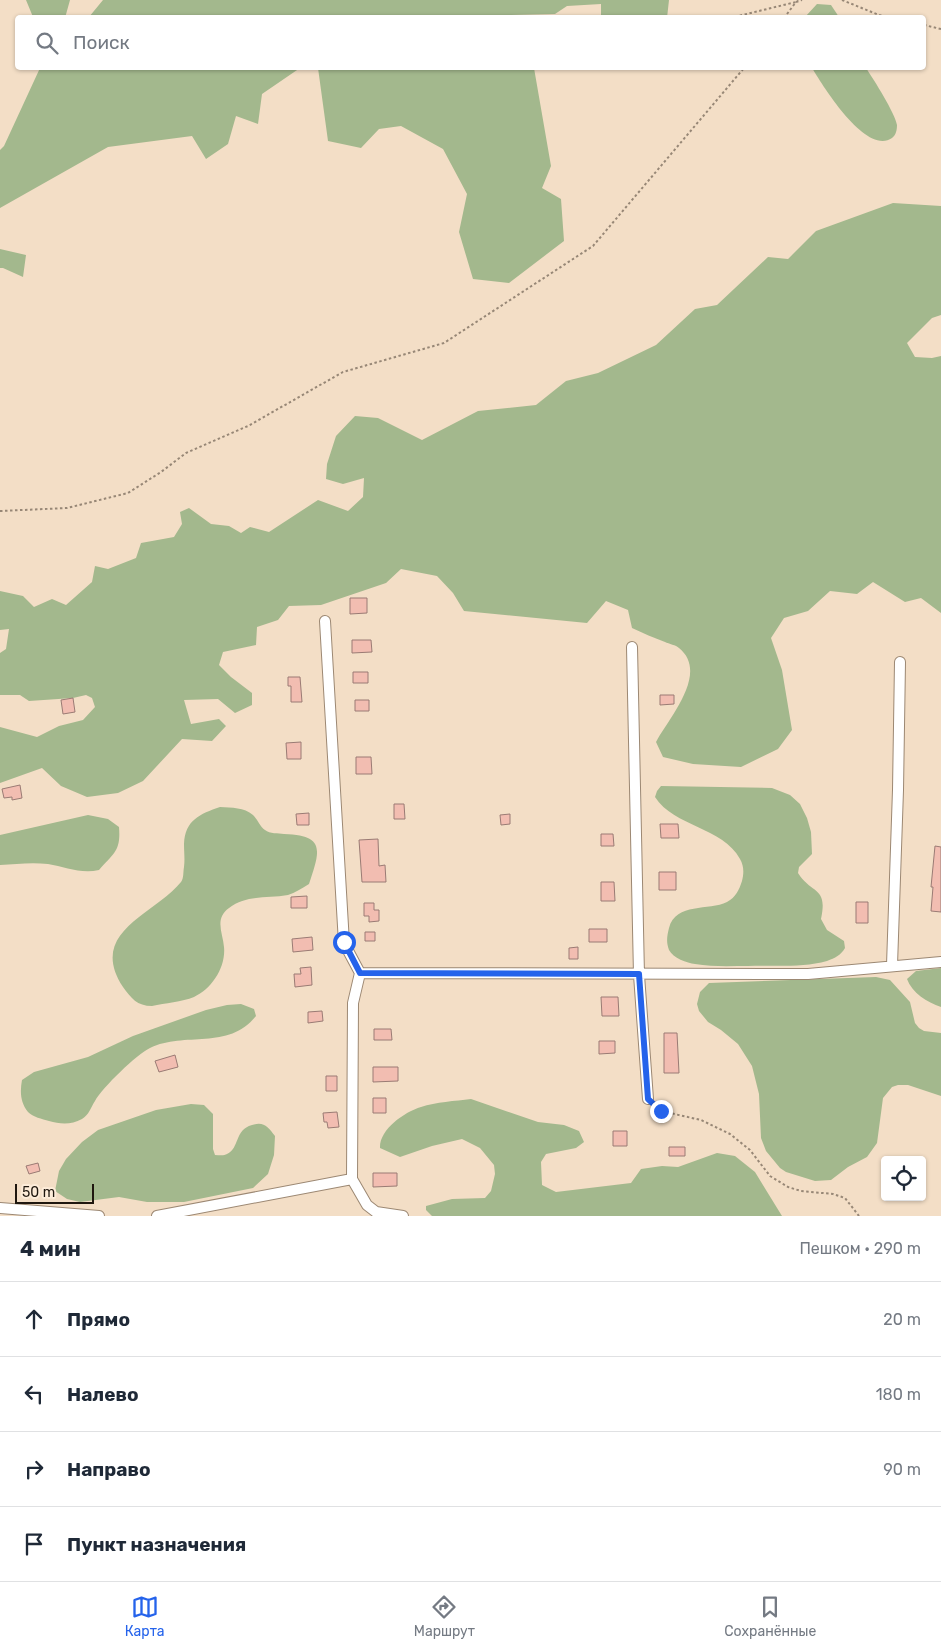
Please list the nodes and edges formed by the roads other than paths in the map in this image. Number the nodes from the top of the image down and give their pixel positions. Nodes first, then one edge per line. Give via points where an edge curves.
1 (325, 621) dead end
2 (632, 647) dead end
3 (900, 662) dead end
4 (941, 962) edge
5 (892, 966) junction
6 (360, 973) junction
7 (639, 974) junction
8 (648, 1099) road end
9 (352, 1179) junction
10 (0, 1208) edge
11 (99, 1216) edge
12 (157, 1216) edge
13 (403, 1216) edge

1 - 6 street via 344,942
2 - 7 street
3 - 5 street
4 - 5 street
5 - 7 street via 808,974
6 - 7 street
6 - 9 street via 353,1003
7 - 8 street
9 - 12 street
9 - 13 street via 366,1205 376,1212
10 - 11 street

